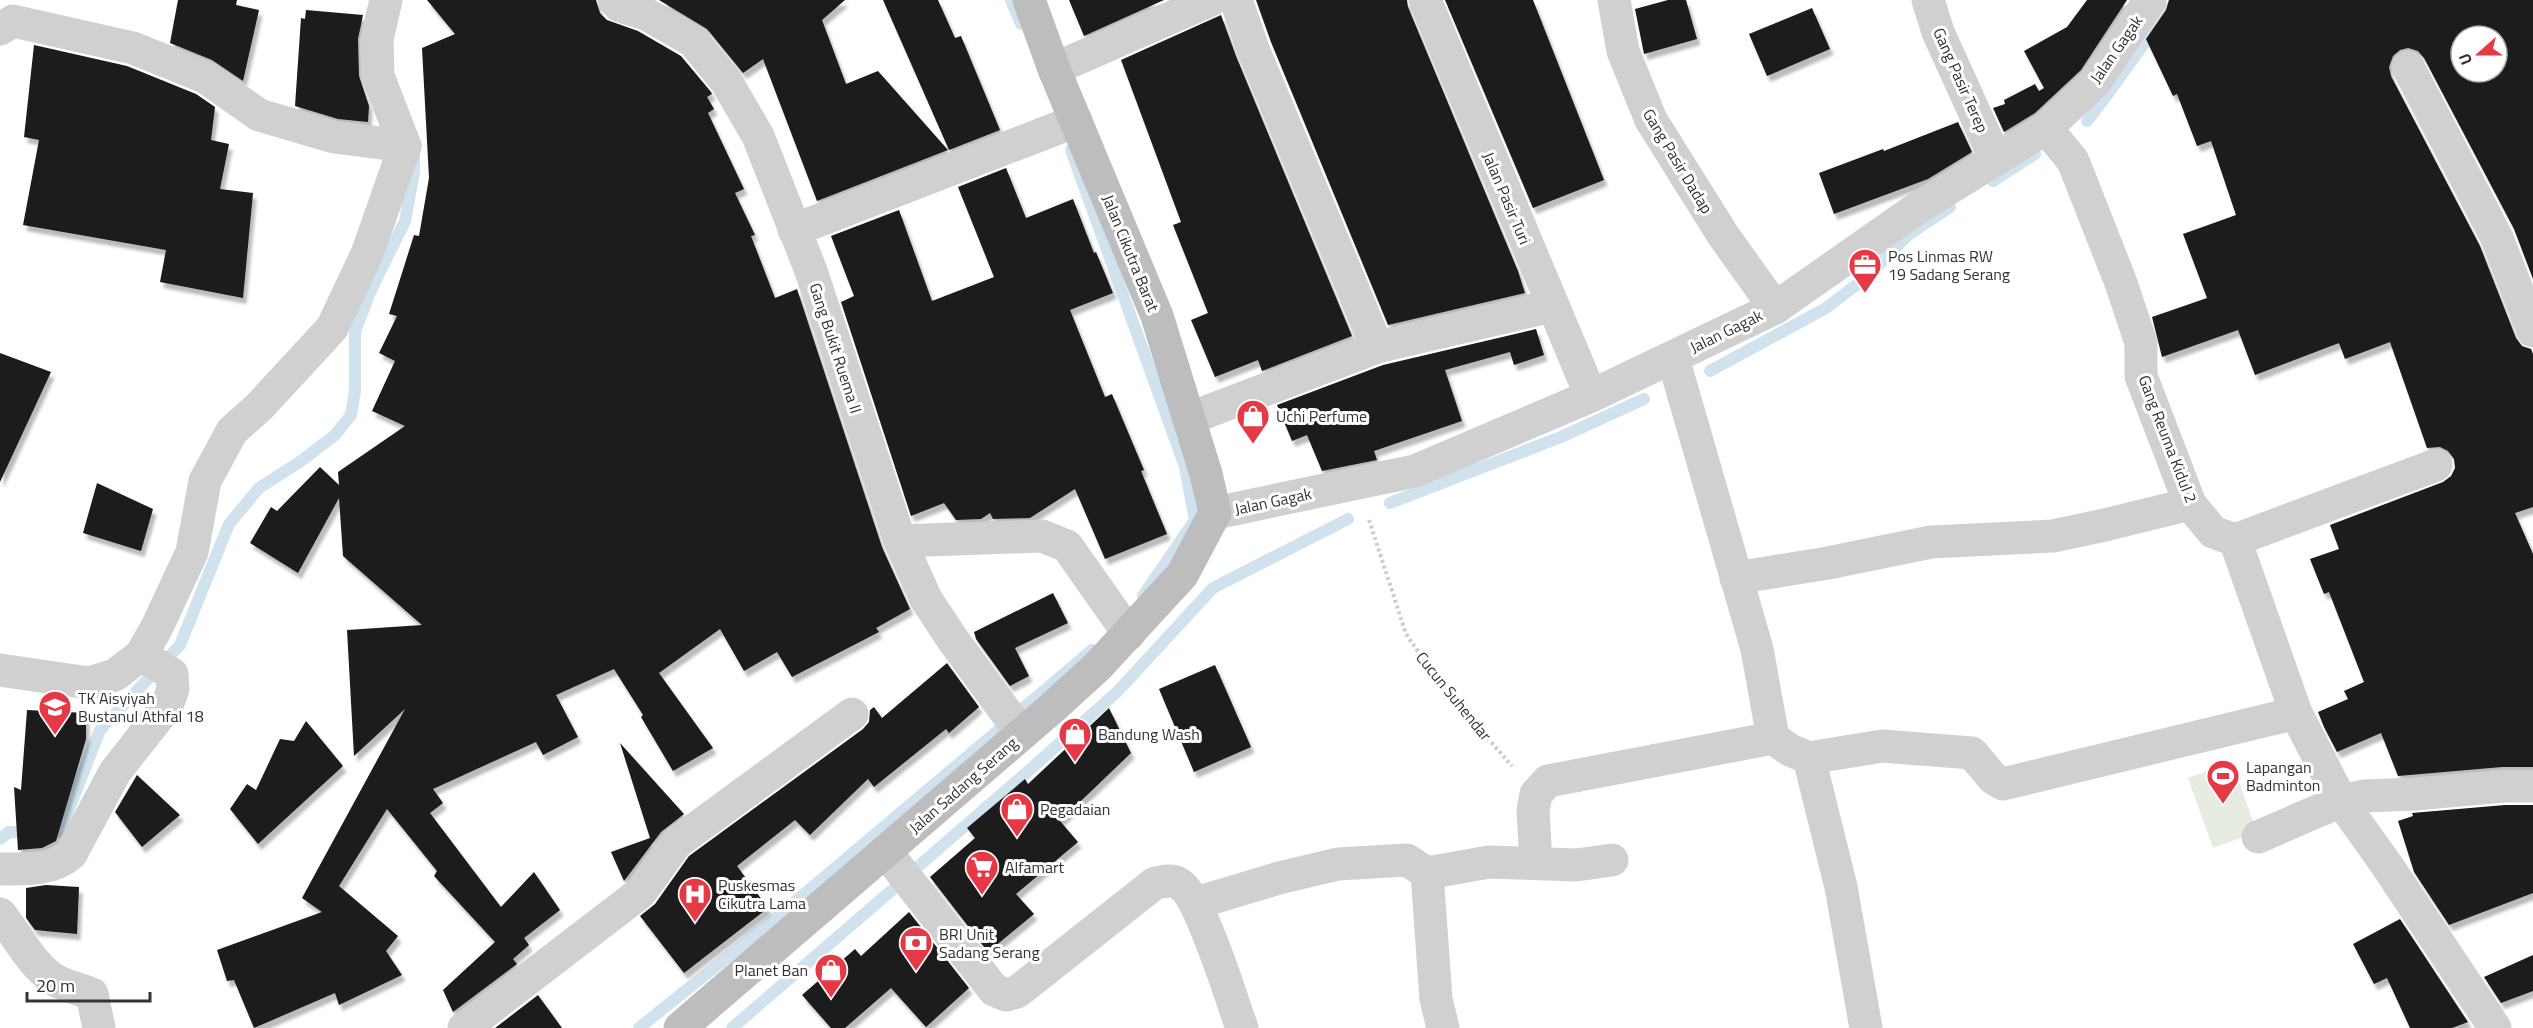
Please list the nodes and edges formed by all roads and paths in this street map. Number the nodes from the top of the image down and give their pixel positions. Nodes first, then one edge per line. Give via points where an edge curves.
1 (386, 0) edge
2 (614, 0) edge
3 (1029, 0) edge
4 (1211, 0) edge
5 (1236, 0) edge
6 (1425, 0) edge
7 (1614, 0) edge
8 (1928, 0) edge
9 (2151, 0) edge
10 (0, 28) edge
11 (2408, 67) dead end
12 (1054, 69) junction
13 (1076, 121) junction
14 (2046, 128) junction
15 (405, 146) junction
16 (1996, 160) junction
17 (794, 230) junction
18 (1552, 306) junction
19 (1775, 308) junction
20 (2533, 331) edge
21 (1377, 347) junction
22 (1672, 358) junction
23 (1591, 396) junction
24 (1188, 419) junction
25 (2436, 465) dead end
26 (1357, 484) junction
27 (2190, 504) junction
28 (1215, 513) junction
29 (2235, 540) junction
30 (900, 541) junction
31 (1736, 578) junction
32 (1129, 634) junction
33 (141, 655) junction
34 (0, 670) edge
35 (2296, 713) junction
36 (852, 714) dead end
37 (1022, 734) junction
38 (1773, 738) junction
39 (1809, 758) junction
40 (2533, 786) edge
41 (1536, 794) junction
42 (2341, 801) junction
43 (2258, 837) dead end
44 (886, 852) junction
45 (1612, 860) dead end
46 (1536, 863) junction
47 (0, 869) edge
48 (1427, 873) junction
49 (1196, 903) junction
50 (0, 914) edge
51 (99, 1028) edge
52 (464, 1028) edge
53 (680, 1028) edge
54 (1242, 1028) edge
55 (1443, 1028) edge
56 (1866, 1028) edge
57 (2494, 1028) edge

1 - 15 street via 377,39 378,76
2 - 17 street, Gang Bukit Ruema II via 693,41 726,81 758,136
3 - 12 main road, Jalan Cikutra Barat
4 - 12 street
5 - 21 street via 1278,112
6 - 18 street, Jalan Pasir Turi
7 - 19 street, Gang Pasir Dadap via 1623,51 1651,120 1723,235
8 - 16 street, Gang Pasir Terep via 1938,32
9 - 14 street, Jalan Gagak via 2095,82
10 - 15 street via 13,21 133,48 205,76 259,115 334,137
11 - 20 street via 2497,237
12 - 13 main road, Jalan Cikutra Barat
13 - 17 street
13 - 24 main road, Jalan Cikutra Barat via 1157,316
14 - 16 street, Jalan Gagak
14 - 27 street, Gang Reuma Kidul 2 via 2073,161 2121,283 2140,343 2141,376
15 - 33 street via 367,254 332,328 232,431 205,481 192,552
16 - 19 street, Jalan Gagak via 1919,207
17 - 30 street, Gang Bukit Ruema II
18 - 21 street
18 - 23 street, Jalan Pasir Turi
19 - 22 street, Jalan Gagak
21 - 24 street
22 - 23 street, Jalan Gagak
22 - 31 street
23 - 26 street, Jalan Gagak via 1415,471
24 - 28 main road, Jalan Cikutra Barat
25 - 29 street
26 - 28 street, Jalan Gagak
26 - 41 path, Cucun Suhendar via 1406,634 1441,685
27 - 29 street, Gang Reuma Kidul 2 via 2213,532
27 - 31 street via 2053,536 1931,542
28 - 32 main road, Jalan Sadang Serang via 1182,575
29 - 35 street
30 - 32 street via 1042,536 1050,539 1067,546
30 - 37 street, Gang Bukit Ruema II via 927,599
31 - 38 street via 1757,649
32 - 37 main road, Jalan Sadang Serang
33 - 34 street via 115,675 89,682
33 - 47 street via 172,674 170,698 115,772 71,854 48,867
35 - 39 street via 2003,784 1972,753 1882,746
35 - 42 street
36 - 52 street via 676,843 640,893
37 - 44 main road, Jalan Sadang Serang
38 - 39 street
38 - 41 street via 1548,781
39 - 56 street via 1841,887
40 - 42 street via 2365,796
41 - 46 street
42 - 43 street
42 - 57 street
44 - 49 street via 994,990 1006,995 1017,992 1155,883 1179,883
44 - 53 main road, Jalan Sadang Serang
45 - 46 street via 1576,865
46 - 48 street via 1490,862
48 - 49 street via 1407,860 1338,864
48 - 55 street via 1436,999
49 - 54 street
50 - 51 street via 27,953 53,979 92,994

